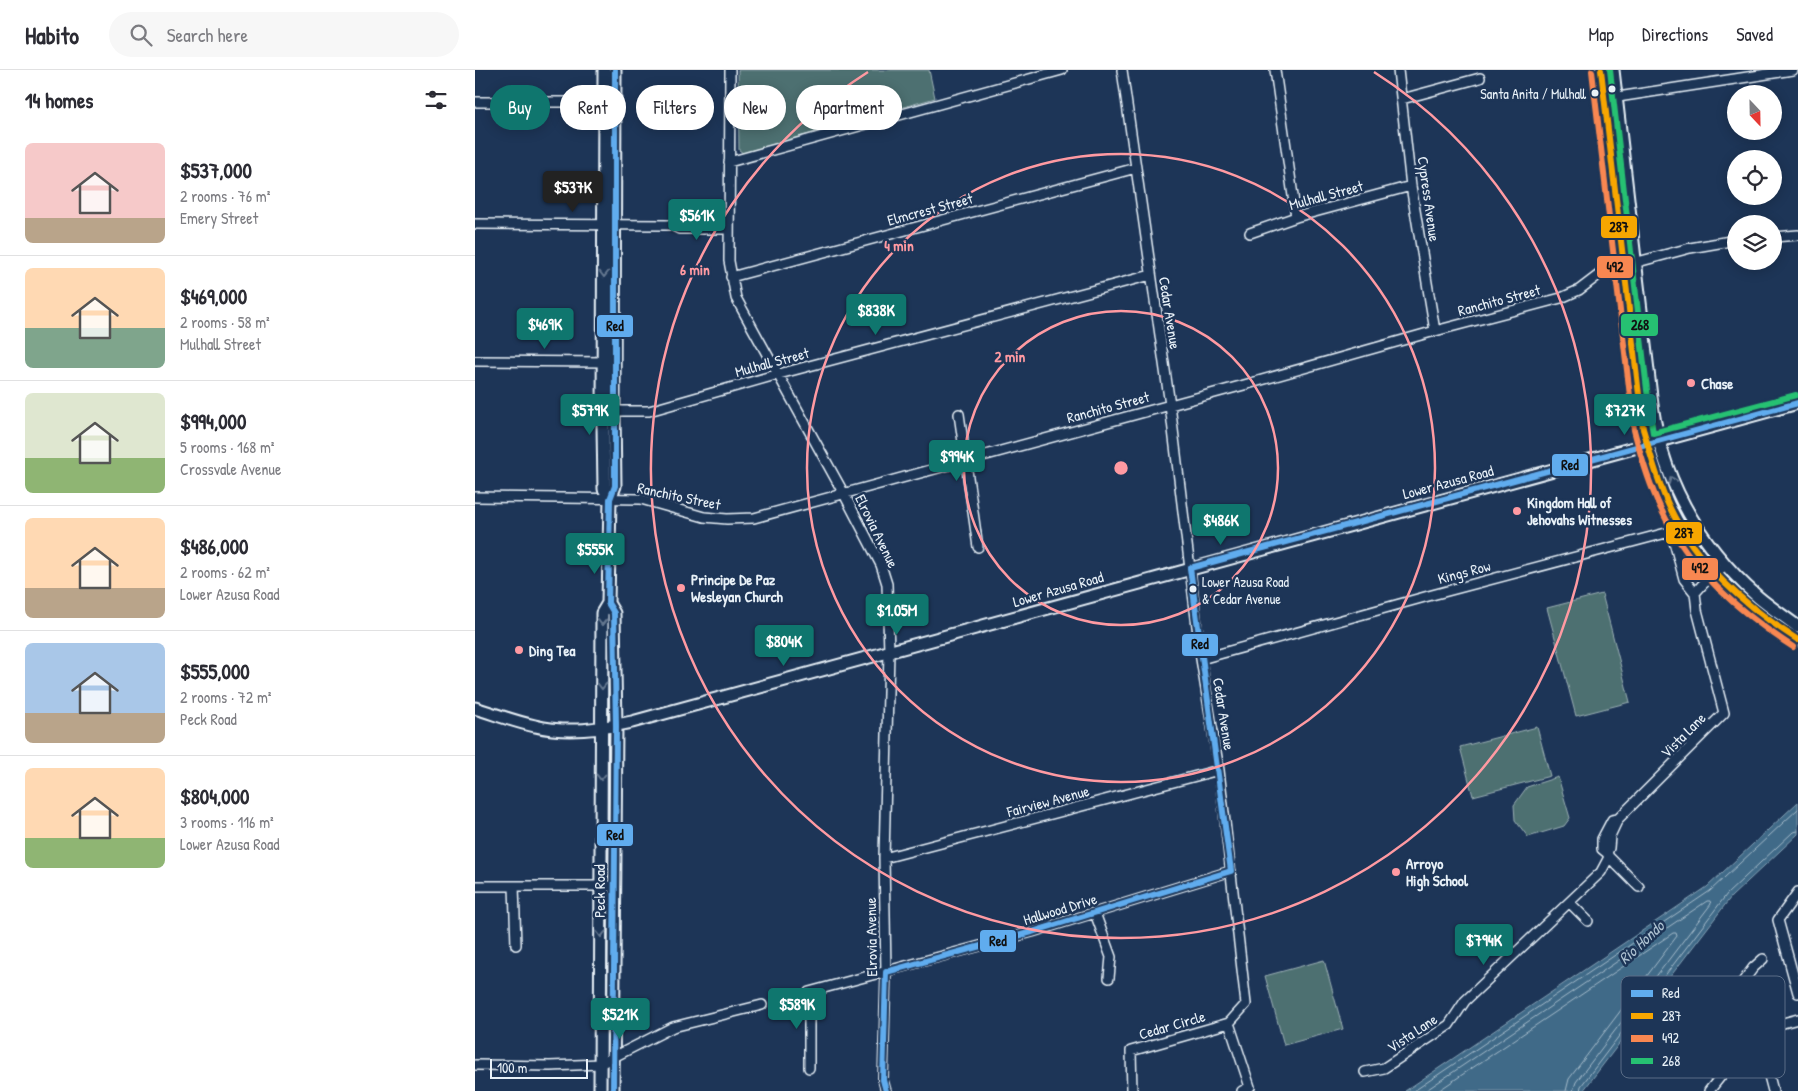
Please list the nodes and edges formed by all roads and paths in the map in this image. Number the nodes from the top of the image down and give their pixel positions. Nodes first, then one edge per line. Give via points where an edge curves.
1 (604, 70) edge
2 (615, 70) edge
3 (730, 70) edge
4 (1062, 70) edge
5 (1122, 70) edge
6 (1275, 70) edge
7 (1398, 70) edge
8 (1601, 70) edge
9 (1613, 70) edge
10 (1793, 70) edge
11 (1480, 78) dead end
12 (606, 85) edge
13 (612, 85) edge
14 (1610, 98) junction
15 (1402, 99) junction
16 (475, 102) edge
17 (560, 102) edge
18 (609, 130) edge
19 (729, 162) junction
20 (1136, 168) junction
21 (1411, 186) junction
22 (1296, 217) junction
23 (475, 224) edge
24 (729, 224) junction
25 (610, 225) junction
26 (1249, 234) dead end
27 (1798, 235) edge
28 (1782, 236) edge
29 (1727, 242) edge
30 (1630, 263) junction
31 (1151, 275) junction
32 (731, 278) junction
33 (1435, 331) junction
34 (475, 361) edge
35 (609, 362) junction
36 (779, 374) junction
37 (1798, 402) edge
38 (1170, 405) junction
39 (608, 411) junction
40 (959, 414) dead end
41 (1653, 442) junction
42 (965, 460) junction
43 (844, 494) junction
44 (475, 497) edge
45 (610, 499) junction
46 (978, 547) dead end
47 (1725, 565) junction
48 (1190, 568) junction
49 (1715, 573) junction
50 (1695, 593) junction
51 (608, 603) junction
52 (1760, 614) junction
53 (1796, 626) edge
54 (1798, 640) edge
55 (889, 652) junction
56 (1201, 659) junction
57 (475, 708) edge
58 (1724, 713) joint
59 (616, 726) junction
60 (603, 729) junction
61 (1219, 770) junction
62 (1608, 855) junction
63 (884, 858) junction
64 (1231, 871) junction
65 (475, 886) edge
66 (514, 886) junction
67 (601, 886) junction
68 (614, 886) junction
69 (1639, 887) dead end
70 (1798, 892) edge
71 (1570, 903) junction
72 (1095, 913) junction
73 (1588, 921) dead end
74 (516, 945) dead end
75 (1763, 959) dead end
76 (886, 972) junction
77 (1747, 976) edge
78 (1109, 978) dead end
79 (1798, 993) edge
80 (762, 1004) dead end
81 (1798, 1019) edge
82 (1229, 1023) junction
83 (1785, 1023) edge
84 (613, 1057) junction
85 (600, 1064) junction
86 (475, 1065) edge
87 (809, 1068) dead end
88 (1365, 1072) dead end
89 (1719, 1078) edge
90 (1769, 1078) edge
91 (1246, 1089) edge
92 (600, 1091) edge
93 (613, 1091) edge
94 (886, 1091) edge
95 (1132, 1091) edge
96 (1709, 1091) edge
97 (1773, 1091) edge

1 - 12 main road, Peck Road
2 - 13 main road, Peck Road
3 - 19 street, Elrovia Avenue
4 - 19 street
5 - 20 street, Cedar Avenue
6 - 22 street
7 - 15 street, Cypress Avenue
8 - 14 main road
9 - 14 main road
10 - 14 street
11 - 15 street
14 - 30 main road
15 - 21 street, Cypress Avenue
16 - 17 street
18 - 25 main road, Peck Road
19 - 24 street, Elrovia Avenue
20 - 31 street, Cedar Avenue
20 - 32 street, Elmcrest Street
21 - 22 street, Mulhall Street
21 - 33 street, Cypress Avenue
22 - 26 street, Mulhall Street
23 - 25 street
24 - 25 street via 680,220 671,225
24 - 32 street, Elrovia Avenue
25 - 35 main road, Peck Road
27 - 28 street
29 - 30 street, Ranchito Street
30 - 33 street, Ranchito Street via 1604,271 1579,290 1561,298
30 - 41 main road via 1643,429
31 - 36 street, Mulhall Street
31 - 38 street, Cedar Avenue
32 - 36 street, Elrovia Avenue via 736,298
33 - 38 street, Ranchito Street
34 - 35 street
35 - 39 main road, Peck Road
36 - 39 street, Mulhall Street via 649,411
36 - 43 street, Elrovia Avenue
37 - 41 main road, Lower Azusa Road
38 - 42 street, Ranchito Street
38 - 48 street, Cedar Avenue
39 - 45 main road, Peck Road via 604,489
40 - 42 street
47 -> 41 main road via 1681,502
41 - 48 main road, Lower Azusa Road
41 - 49 main road via 1651,460 1670,507 1699,554
42 - 43 street, Ranchito Street
42 - 46 street
43 - 45 street, Ranchito Street via 754,518 727,519 704,517 641,500
43 - 55 street, Elrovia Avenue via 881,565 887,584
44 - 45 street, Ranchito Street
45 - 51 main road, Peck Road
47 - 49 street
47 - 53 main road via 1758,598
48 - 55 main road, Lower Azusa Road
48 - 56 street, Cedar Avenue
49 - 50 street
49 - 52 main road
50 - 56 street, Kings Row via 1684,579 1673,538 1666,533
50 - 58 street, Kings Row
51 - 59 main road, Peck Road via 614,613
51 -> 60 main road, Peck Road via 602,613
52 - 53 main road
52 - 54 main road
55 - 59 main road, Lower Azusa Road
55 - 63 street, Elrovia Avenue
56 - 61 street, Cedar Avenue
57 - 60 main road, Lower Azusa Road via 535,726 567,731
58 - 62 street, Vista Lane via 1618,819 1612,820 1601,839 1602,849
59 - 60 main road, Lower Azusa Road
59 - 68 main road, Peck Road
60 -> 67 main road, Peck Road
61 - 63 street, Fairview Avenue
61 - 64 street, Cedar Avenue
62 - 69 street
62 - 71 street, Vista Lane via 1601,872
63 - 76 street, Elrovia Avenue
64 - 72 street, Hallwood Drive
64 - 82 street, Cedar Avenue via 1246,1004
65 - 66 street
66 - 67 street
66 - 74 street
67 - 68 street
67 -> 85 main road, Peck Road
68 - 84 main road, Peck Road
70 - 79 street via 1778,920
71 - 73 street
71 - 88 street, Vista Lane via 1465,1001 1449,1025 1383,1068
72 - 76 street, Hallwood Drive
72 - 78 street via 1111,957
75 - 77 street
76 - 87 street, Hallwood Drive via 809,992
76 - 94 street, Elrovia Avenue via 883,1080
80 - 84 street via 673,1027
81 - 83 street
82 - 91 street
82 - 95 street, Cedar Circle via 1131,1051
84 - 85 street
84 - 93 main road, Peck Road
85 - 86 street
85 - 92 main road, Peck Road
89 - 96 street
90 - 97 street

